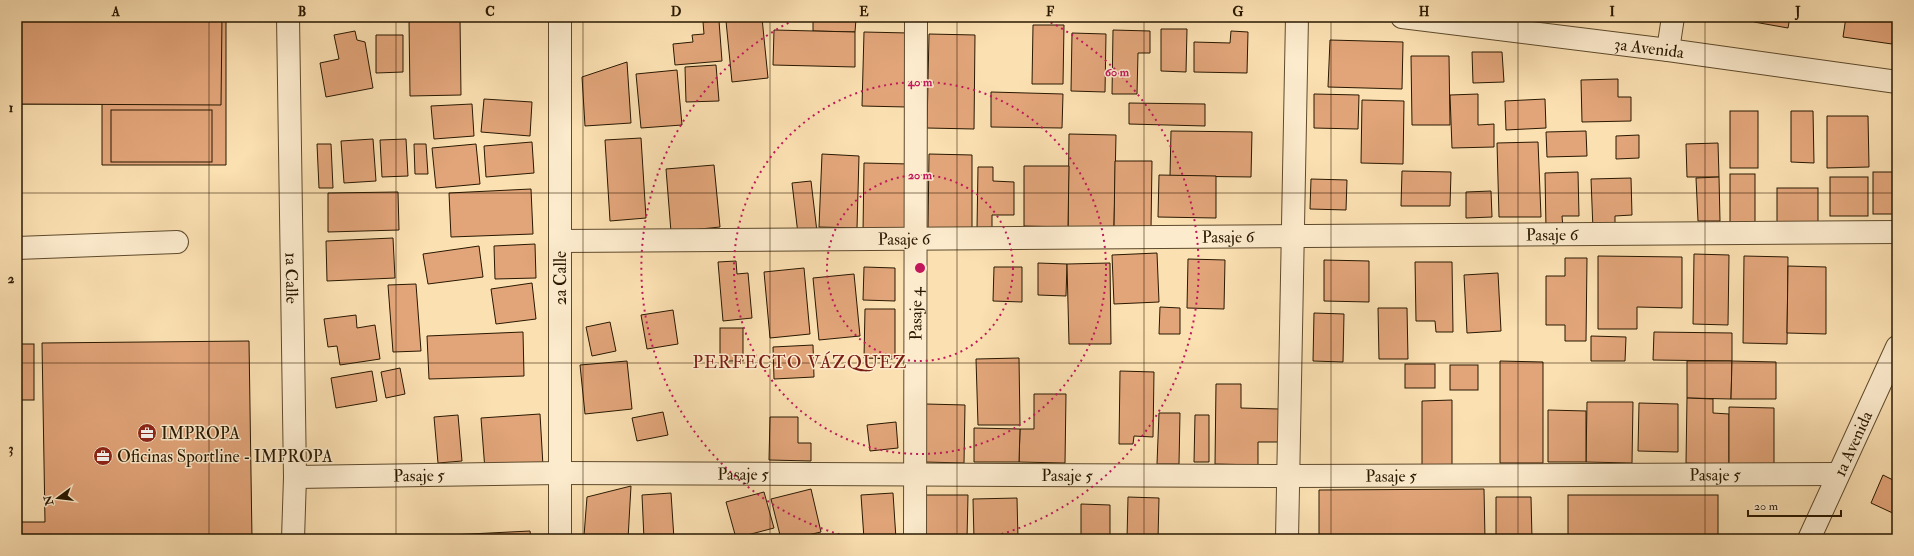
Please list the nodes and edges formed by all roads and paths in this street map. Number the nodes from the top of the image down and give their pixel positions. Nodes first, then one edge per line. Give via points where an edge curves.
1 (288, 17) edge
2 (560, 17) edge
3 (916, 17) edge
4 (1297, 17) edge
5 (1402, 17) edge
6 (1673, 17) edge
7 (1668, 50) junction
8 (1897, 82) edge
9 (1897, 232) edge
10 (1293, 236) junction
11 (916, 238) junction
12 (560, 241) junction
13 (177, 242) dead end
14 (17, 248) edge
15 (1897, 347) edge
16 (560, 473) junction
17 (915, 473) junction
18 (1838, 474) junction
19 (1288, 476) junction
20 (295, 477) junction
21 (293, 539) edge
22 (560, 539) edge
23 (915, 539) edge
24 (1287, 539) edge
25 (1809, 539) edge

1 - 20 street, 1a Calle
2 - 12 street, 2a Calle
3 - 11 street, Pasaje 4
4 - 10 street
5 - 7 street, 3a Avenida
6 - 7 street
7 - 8 street, 3a Avenida
9 - 10 street, Pasaje 6
10 - 11 street, Pasaje 6
10 - 19 street
11 - 12 street, Pasaje 6
11 - 17 street, Pasaje 4
12 - 16 street, 2a Calle
13 - 14 street
15 - 18 street, 1a Avenida
16 - 17 street, Pasaje 5
16 - 20 street, Pasaje 5
16 - 22 street, 2a Calle
17 - 19 street, Pasaje 5
17 - 23 street, Pasaje 4
18 - 19 street, Pasaje 5
18 - 25 street, 1a Avenida
19 - 24 street
20 - 21 street, 1a Calle

